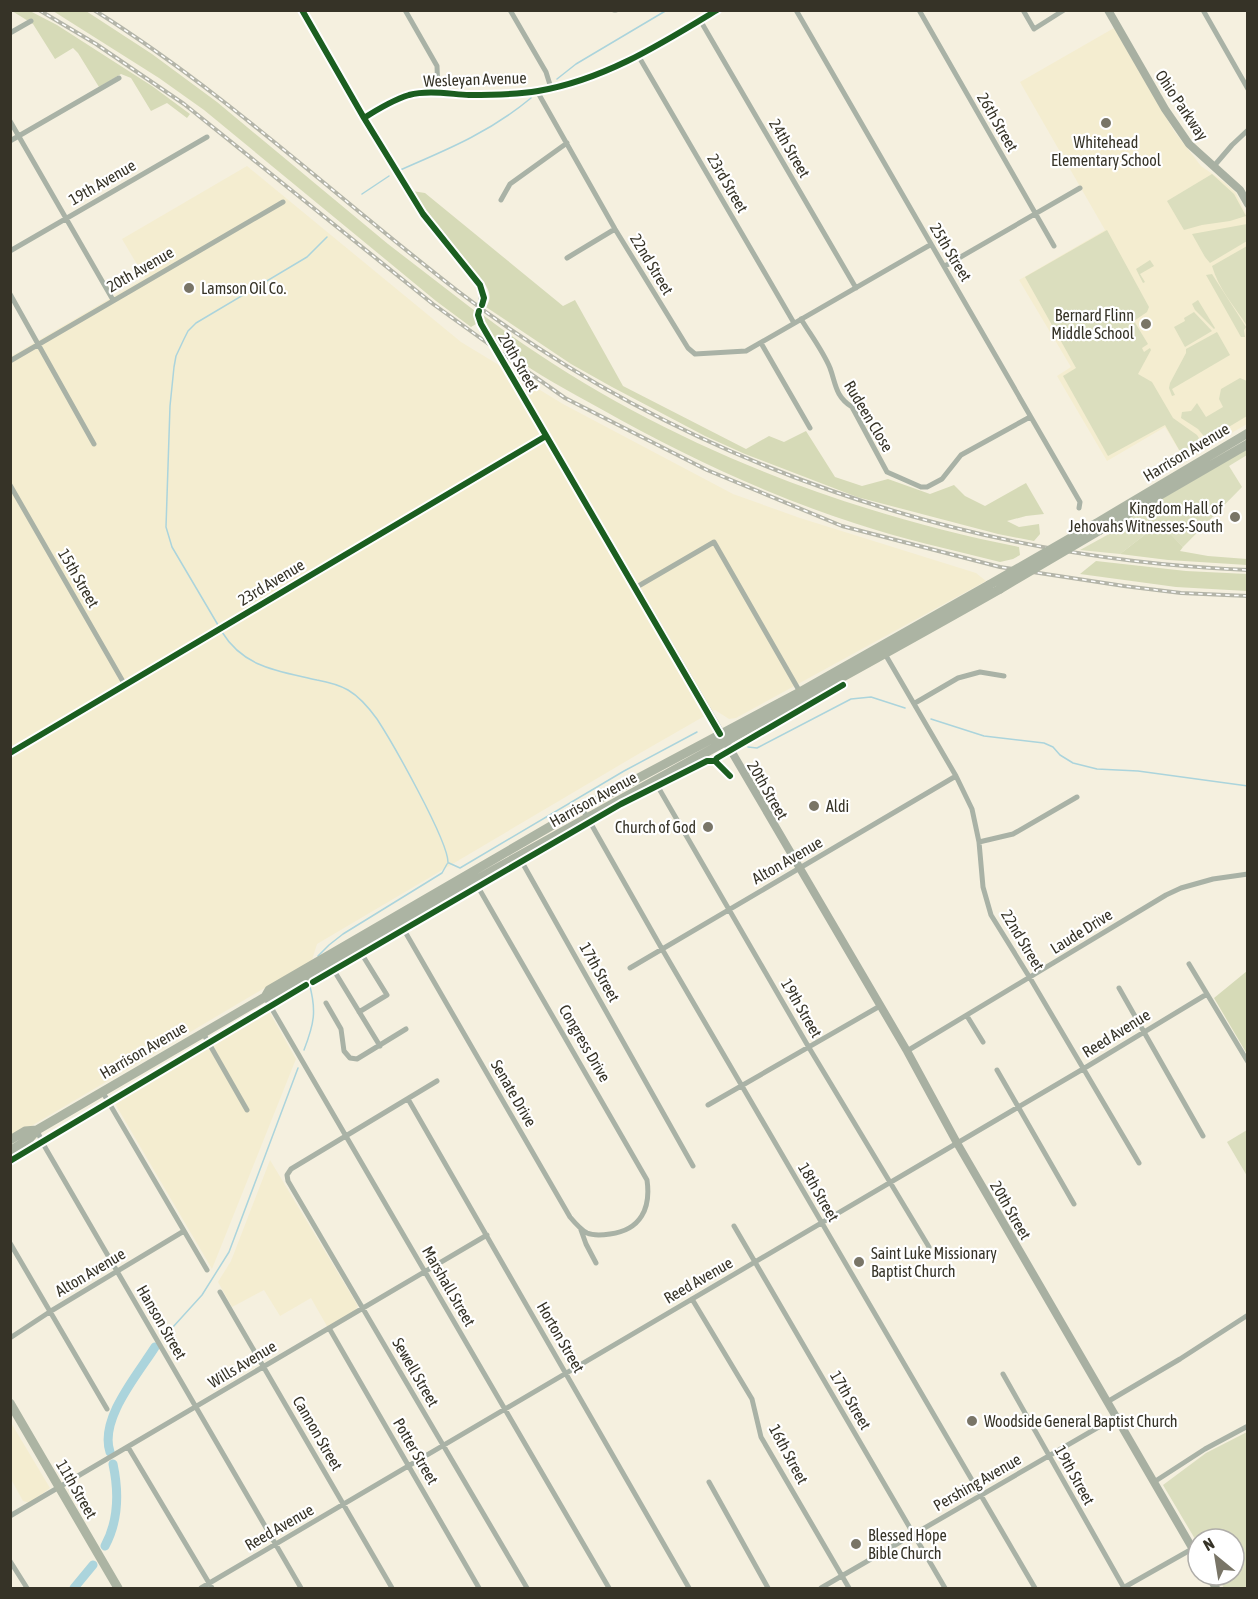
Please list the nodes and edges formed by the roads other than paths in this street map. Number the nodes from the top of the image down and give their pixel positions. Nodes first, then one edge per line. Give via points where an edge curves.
1 (302, 10) edge
2 (405, 10) edge
3 (510, 10) edge
4 (717, 10) edge
5 (796, 10) edge
6 (919, 10) edge
7 (1023, 10) edge
8 (1064, 10) edge
9 (1108, 10) edge
10 (1203, 10) edge
11 (700, 20) junction
12 (31, 21) dead end
13 (10, 33) edge
14 (639, 57) junction
15 (119, 78) dead end
16 (551, 88) junction
17 (1248, 89) edge
18 (537, 91) junction
19 (438, 93) junction
20 (364, 118) junction
21 (10, 121) edge
22 (1248, 130) edge
23 (19, 136) junction
24 (207, 137) dead end
25 (10, 141) edge
26 (567, 143) junction
27 (1214, 166) junction
28 (1080, 188) dead end
29 (501, 200) dead end
30 (283, 202) dead end
31 (1248, 204) edge
32 (1035, 213) junction
33 (66, 219) junction
34 (615, 229) junction
35 (930, 244) junction
36 (1054, 246) dead end
37 (10, 251) edge
38 (567, 258) dead end
39 (945, 266) junction
40 (856, 288) junction
41 (10, 294) edge
42 (113, 300) junction
43 (801, 319) junction
44 (794, 322) junction
45 (761, 343) junction
46 (39, 344) junction
47 (10, 361) edge
48 (1030, 417) junction
49 (810, 428) dead end
50 (1248, 433) edge
51 (546, 436) junction
52 (94, 444) dead end
53 (1248, 444) edge
54 (10, 485) edge
55 (1078, 508) dead end
56 (1098, 527) junction
57 (635, 588) junction
58 (885, 654) junction
59 (1004, 676) dead end
60 (125, 685) junction
61 (800, 692) junction
62 (915, 703) junction
63 (720, 734) junction
64 (725, 743) junction
65 (10, 753) edge
66 (956, 776) junction
67 (654, 780) junction
68 (1077, 796) dead end
69 (585, 813) junction
70 (979, 842) junction
71 (518, 855) junction
72 (799, 869) junction
73 (1248, 874) edge
74 (473, 877) junction
75 (729, 910) junction
76 (400, 923) junction
77 (358, 948) junction
78 (662, 949) junction
79 (330, 964) junction
80 (1189, 964) dead end
81 (630, 968) dead end
82 (1030, 978) junction
83 (1119, 988) dead end
84 (1207, 994) junction
85 (265, 997) junction
86 (326, 1003) dead end
87 (880, 1006) junction
88 (359, 1012) junction
89 (967, 1016) junction
90 (406, 1029) dead end
91 (1144, 1032) junction
92 (203, 1033) junction
93 (983, 1042) dead end
94 (380, 1046) junction
95 (808, 1046) junction
96 (907, 1052) junction
97 (1248, 1062) edge
98 (1083, 1069) junction
99 (997, 1070) dead end
100 (437, 1081) dead end
101 (742, 1086) junction
102 (102, 1091) junction
103 (408, 1099) junction
104 (708, 1105) dead end
105 (1019, 1107) junction
106 (247, 1110) dead end
107 (37, 1130) junction
108 (347, 1136) junction
109 (1203, 1136) dead end
110 (10, 1140) edge
111 (957, 1143) junction
112 (10, 1151) edge
113 (1139, 1164) dead end
114 (693, 1166) dead end
115 (890, 1183) junction
116 (1074, 1204) dead end
117 (821, 1222) junction
118 (734, 1226) dead end
119 (581, 1228) junction
120 (184, 1232) junction
121 (488, 1235) junction
122 (10, 1243) edge
123 (929, 1247) dead end
124 (756, 1262) junction
125 (596, 1263) dead end
126 (207, 1270) dead end
127 (117, 1272) junction
128 (425, 1272) junction
129 (220, 1292) dead end
130 (692, 1299) junction
131 (363, 1308) junction
132 (51, 1311) junction
133 (1248, 1315) edge
134 (329, 1329) junction
135 (10, 1338) edge
136 (264, 1367) junction
137 (567, 1373) junction
138 (1003, 1374) dead end
139 (1107, 1402) junction
140 (10, 1403) edge
141 (196, 1407) junction
142 (107, 1409) dead end
143 (505, 1410) junction
144 (1116, 1417) junction
145 (1248, 1426) edge
146 (443, 1445) junction
147 (128, 1447) junction
148 (1047, 1456) junction
149 (409, 1466) junction
150 (709, 1482) dead end
151 (1154, 1482) junction
152 (59, 1488) junction
153 (980, 1495) junction
154 (344, 1505) junction
155 (10, 1516) edge
156 (913, 1534) junction
157 (1186, 1538) edge
158 (275, 1544) junction
159 (1186, 1552) edge
160 (10, 1561) edge
161 (843, 1576) junction
162 (211, 1586) edge
163 (27, 1588) edge
164 (118, 1588) edge
165 (201, 1588) edge
166 (301, 1588) edge
167 (392, 1588) edge
168 (479, 1588) edge
169 (527, 1588) edge
170 (609, 1588) edge
171 (689, 1588) edge
172 (768, 1588) edge
173 (821, 1588) edge
174 (849, 1588) edge
175 (945, 1588) edge
176 (1035, 1588) edge
177 (1124, 1588) edge

1 - 20 street, 20th Street
2 - 19 street via 437,66
3 - 16 street via 546,72
4 - 11 street, Wesleyan Avenue
5 - 35 street, 25th Street
6 - 32 street, 26th Street
7 - 8 street via 1034,29
9 - 27 street, Ohio Parkway via 1165,109 1190,144
10 - 17 street
11 - 14 street, Wesleyan Avenue
11 - 40 street, 24th Street
12 - 13 street
14 - 16 street, Wesleyan Avenue
14 - 44 street, 23rd Street
15 - 23 street
16 - 18 street, Wesleyan Avenue
18 - 19 street, Wesleyan Avenue via 507,95
18 - 26 street, 22nd Street
19 - 20 street, Wesleyan Avenue via 410,95
20 - 51 street, 20th Street via 423,214 480,285 484,298 478,320
21 - 23 street
22 - 27 street
23 - 25 street
23 - 33 street
24 - 33 street, 19th Avenue
26 - 29 street via 510,184
26 - 34 street, 22nd Street
27 - 31 street, Ohio Parkway via 1240,190
28 - 32 street
30 - 42 street, 20th Avenue
32 - 36 street, 26th Street
32 - 39 street
33 - 37 street, 19th Avenue
33 - 42 street
34 - 38 street
34 - 45 street, 22nd Street via 695,354 746,351
35 - 39 street, 25th Street
35 - 40 street, 22nd Street
39 - 48 street, 25th Street
40 - 43 street, 22nd Street
41 - 46 street
42 - 46 street, 20th Avenue
43 - 44 street, 22nd Street
43 - 48 street, Rudeen Close via 830,369 831,380 844,402 852,407 887,472 921,487 942,479 961,455
44 - 45 street, 22nd Street
45 - 49 street
46 - 47 street, 20th Avenue
46 - 52 street
48 - 55 street, 25th Street via 1080,502
50 - 56 main road, Harrison Avenue
51 - 57 street, 20th Street
51 - 60 street, 23rd Avenue
53 - 56 main road, Harrison Avenue
54 - 60 street, 15th Street
56 - 58 main road, Harrison Avenue, bridge via 1000,589
56 - 61 main road, Harrison Avenue, bridge
57 - 61 street via 714,542
57 - 63 street, 20th Street
58 - 62 street, 22nd Street
58 - 64 main road, Harrison Avenue
59 - 62 street via 980,672 958,678
60 - 65 street, 23rd Avenue
61 - 63 main road, Harrison Avenue
62 - 66 street, 22nd Street
63 - 64 street, 20th Street
63 - 69 main road, Harrison Avenue
64 - 67 main road, Harrison Avenue
64 - 72 street, 20th Street
66 - 70 street, 22nd Street via 972,809
66 - 72 street, Alton Avenue
67 - 69 main road, Harrison Avenue
67 - 75 street, 19th Street
68 - 70 street via 1013,834
69 - 71 main road, Harrison Avenue
69 - 74 main road, Harrison Avenue
69 - 78 street, 18th Street
70 - 82 street, 22nd Street via 983,887 992,915
71 - 74 main road, Harrison Avenue
71 - 114 street, 17th Street
72 - 75 street, Alton Avenue
72 - 87 street, 20th Street
73 - 82 street, Laude Drive via 1181,888
74 - 76 main road, Harrison Avenue
74 - 85 main road, Harrison Avenue via 269,990
74 - 119 street, Congress Drive via 647,1180 647,1205 630,1228 600,1235
75 - 78 street, Alton Avenue
75 - 95 street, 19th Street
76 - 77 main road, Harrison Avenue
76 - 119 street, Senate Drive via 570,1217
77 - 79 main road, Harrison Avenue
77 - 88 street via 387,995
78 - 81 street, Alton Avenue
78 - 101 street, 18th Street
79 - 85 main road, Harrison Avenue via 274,998
79 - 88 street
80 - 84 street
82 - 89 street, Laude Drive
82 - 98 street, 22nd Street
83 - 91 street
84 - 91 street, Reed Avenue
84 - 97 street
85 - 92 main road, Harrison Avenue
85 - 108 street, Marshall Street
86 - 94 street via 341,1029 344,1051 350,1058 357,1059
87 - 95 street
87 - 96 street, 20th Street
88 - 94 street
89 - 93 street
89 - 96 street, Laude Drive
90 - 94 street
91 - 98 street, Reed Avenue
91 - 109 street
92 - 102 main road, Harrison Avenue
92 - 106 street
95 - 101 street
95 - 115 street, 19th Street
96 - 111 street, 20th Street
98 - 105 street, Reed Avenue
98 - 113 street, 22nd Street
99 - 105 street
100 - 103 street
101 - 104 street
101 - 117 street, 18th Street
102 - 107 main road, Harrison Avenue
102 - 120 street
103 - 108 street
103 - 121 street, Horton Street
105 - 111 street, Reed Avenue
105 - 116 street
107 - 110 main road, Harrison Avenue via 25,1131
107 - 112 main road, Harrison Avenue
107 - 127 street, Hanson Street
108 - 128 street, Marshall Street
108 - 131 street, Sewell Street via 291,1168 287,1175
111 - 115 street, Reed Avenue
111 - 139 street, 20th Street
115 - 117 street, Reed Avenue
115 - 123 street, 19th Street
117 - 124 street, Reed Avenue
117 - 153 street, 18th Street
118 - 124 street, 17th Street
119 - 125 street, Senate Drive
120 - 126 street
120 - 127 street, Alton Avenue
121 - 128 street, Wills Avenue
121 - 137 street, Horton Street
122 - 132 street
124 - 130 street, Reed Avenue
124 - 156 street, 17th Street
127 - 132 street, Alton Avenue
127 - 141 street, Hanson Street
128 - 131 street, Wills Avenue
128 - 143 street, Marshall Street
129 - 136 street, Cannon Street
130 - 137 street, Reed Avenue
130 - 161 street, 16th Street via 752,1399 761,1437
131 - 134 street, Wills Avenue
131 - 146 street, Sewell Street
132 - 135 street, Alton Avenue
132 - 142 street
133 - 139 street
134 - 136 street, Wills Avenue
134 - 149 street, Potter Street
136 - 141 street, Wills Avenue
136 - 154 street, Cannon Street
137 - 143 street, Reed Avenue
137 - 171 street, Horton Street
138 - 148 street, 19th Street
139 - 144 street, 20th Street
140 - 152 main road, 11th Street
141 - 147 street, Wills Avenue
141 - 158 street, Hanson Street
143 - 146 street, Reed Avenue
143 - 170 street, Marshall Street
144 - 148 street, Pershing Avenue
144 - 151 street, 20th Street
145 - 151 street
146 - 149 street, Reed Avenue
146 - 169 street, Sewell Street
147 - 152 street, Wills Avenue
147 - 162 street
148 - 153 street, Pershing Avenue
148 - 177 street, 19th Street
149 - 154 street, Reed Avenue
149 - 168 street, Potter Street
150 - 172 street
151 - 157 street, 20th Street
152 - 155 street, Wills Avenue
152 - 164 main road, 11th Street
153 - 156 street, Pershing Avenue
153 - 176 street, 18th Street
154 - 158 street, Reed Avenue
154 - 167 street, Cannon Street
156 - 161 street, Pershing Avenue
156 - 175 street, 17th Street
158 - 162 street, Reed Avenue
158 - 166 street, Hanson Street
159 - 177 street
160 - 163 street
161 - 173 street, Pershing Avenue
161 - 174 street, 16th Street
162 - 165 street, Reed Avenue

